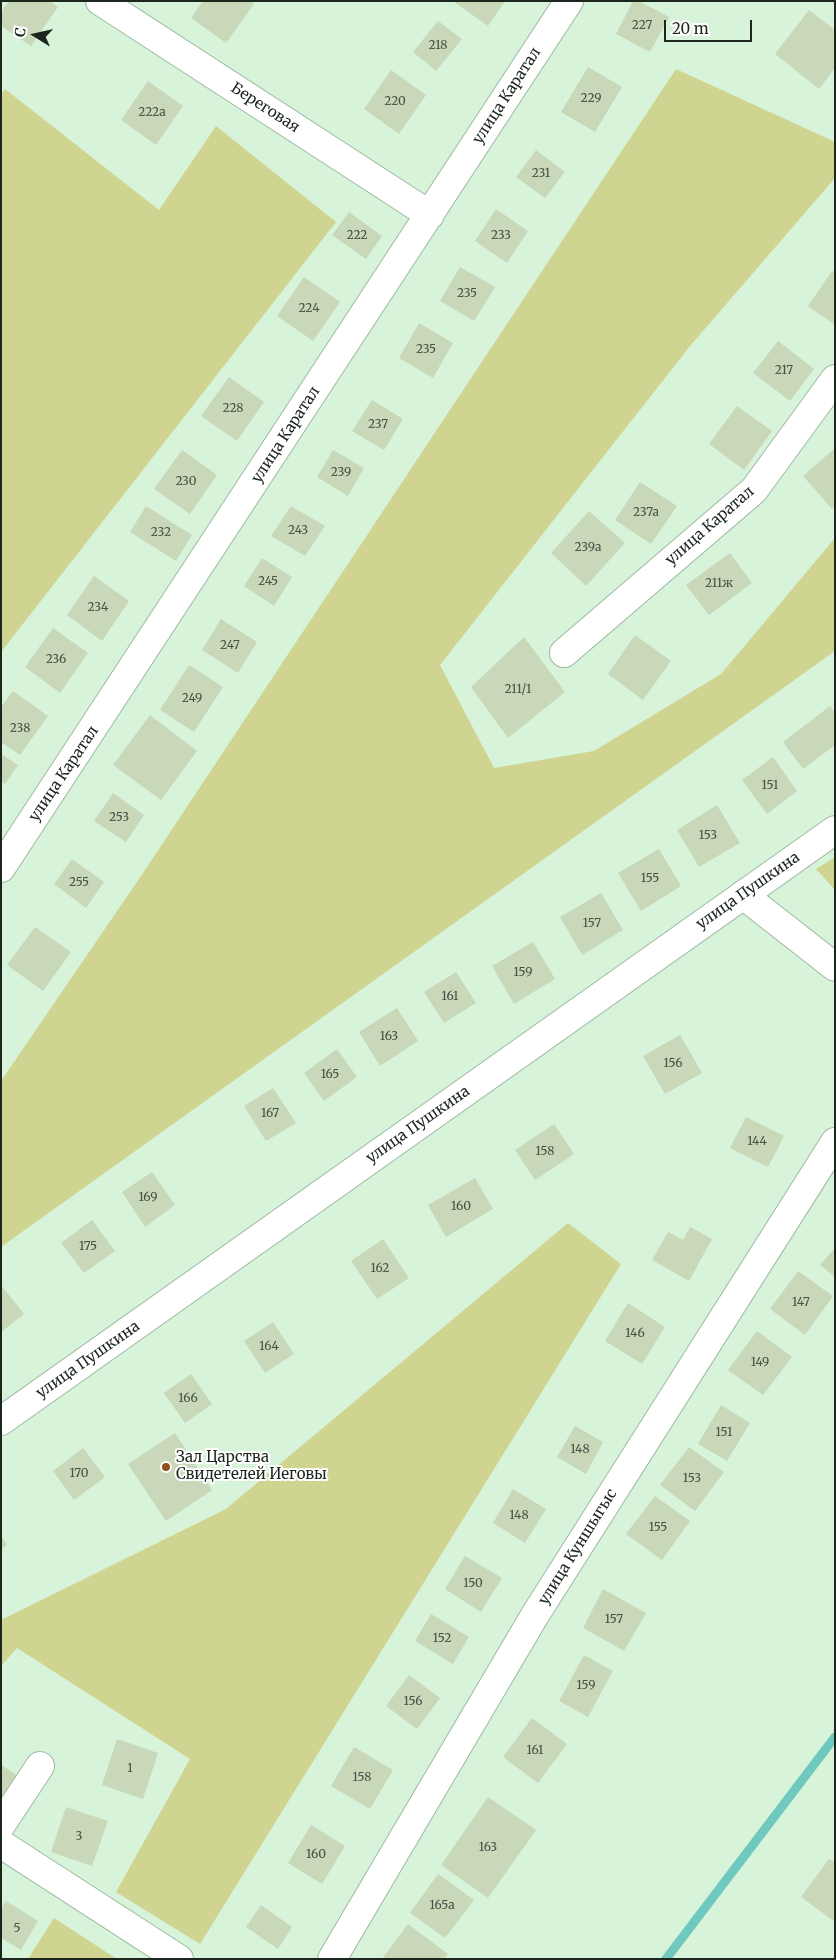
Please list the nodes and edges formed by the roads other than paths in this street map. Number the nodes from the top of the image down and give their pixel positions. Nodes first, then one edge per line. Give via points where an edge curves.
1 (100, 1) edge
2 (569, 1) edge
3 (430, 215) junction
4 (835, 379) edge
5 (564, 653) dead end
6 (835, 830) edge
7 (1, 868) edge
8 (743, 895) junction
9 (835, 967) edge
10 (835, 1142) edge
11 (1, 1421) edge
12 (40, 1766) dead end
13 (1, 1825) edge
14 (1, 1844) edge
15 (179, 1959) edge
16 (332, 1959) edge

1 - 3 street, Береговая
2 - 3 street, улица Каратал
3 - 7 street, улица Каратал
4 - 5 street, улица Каратал via 754,490
6 - 8 street, улица Пушкина
8 - 9 street
8 - 11 street, улица Пушкина
10 - 16 street, улица Куншыгыс via 535,1615
12 - 13 street
14 - 15 street

